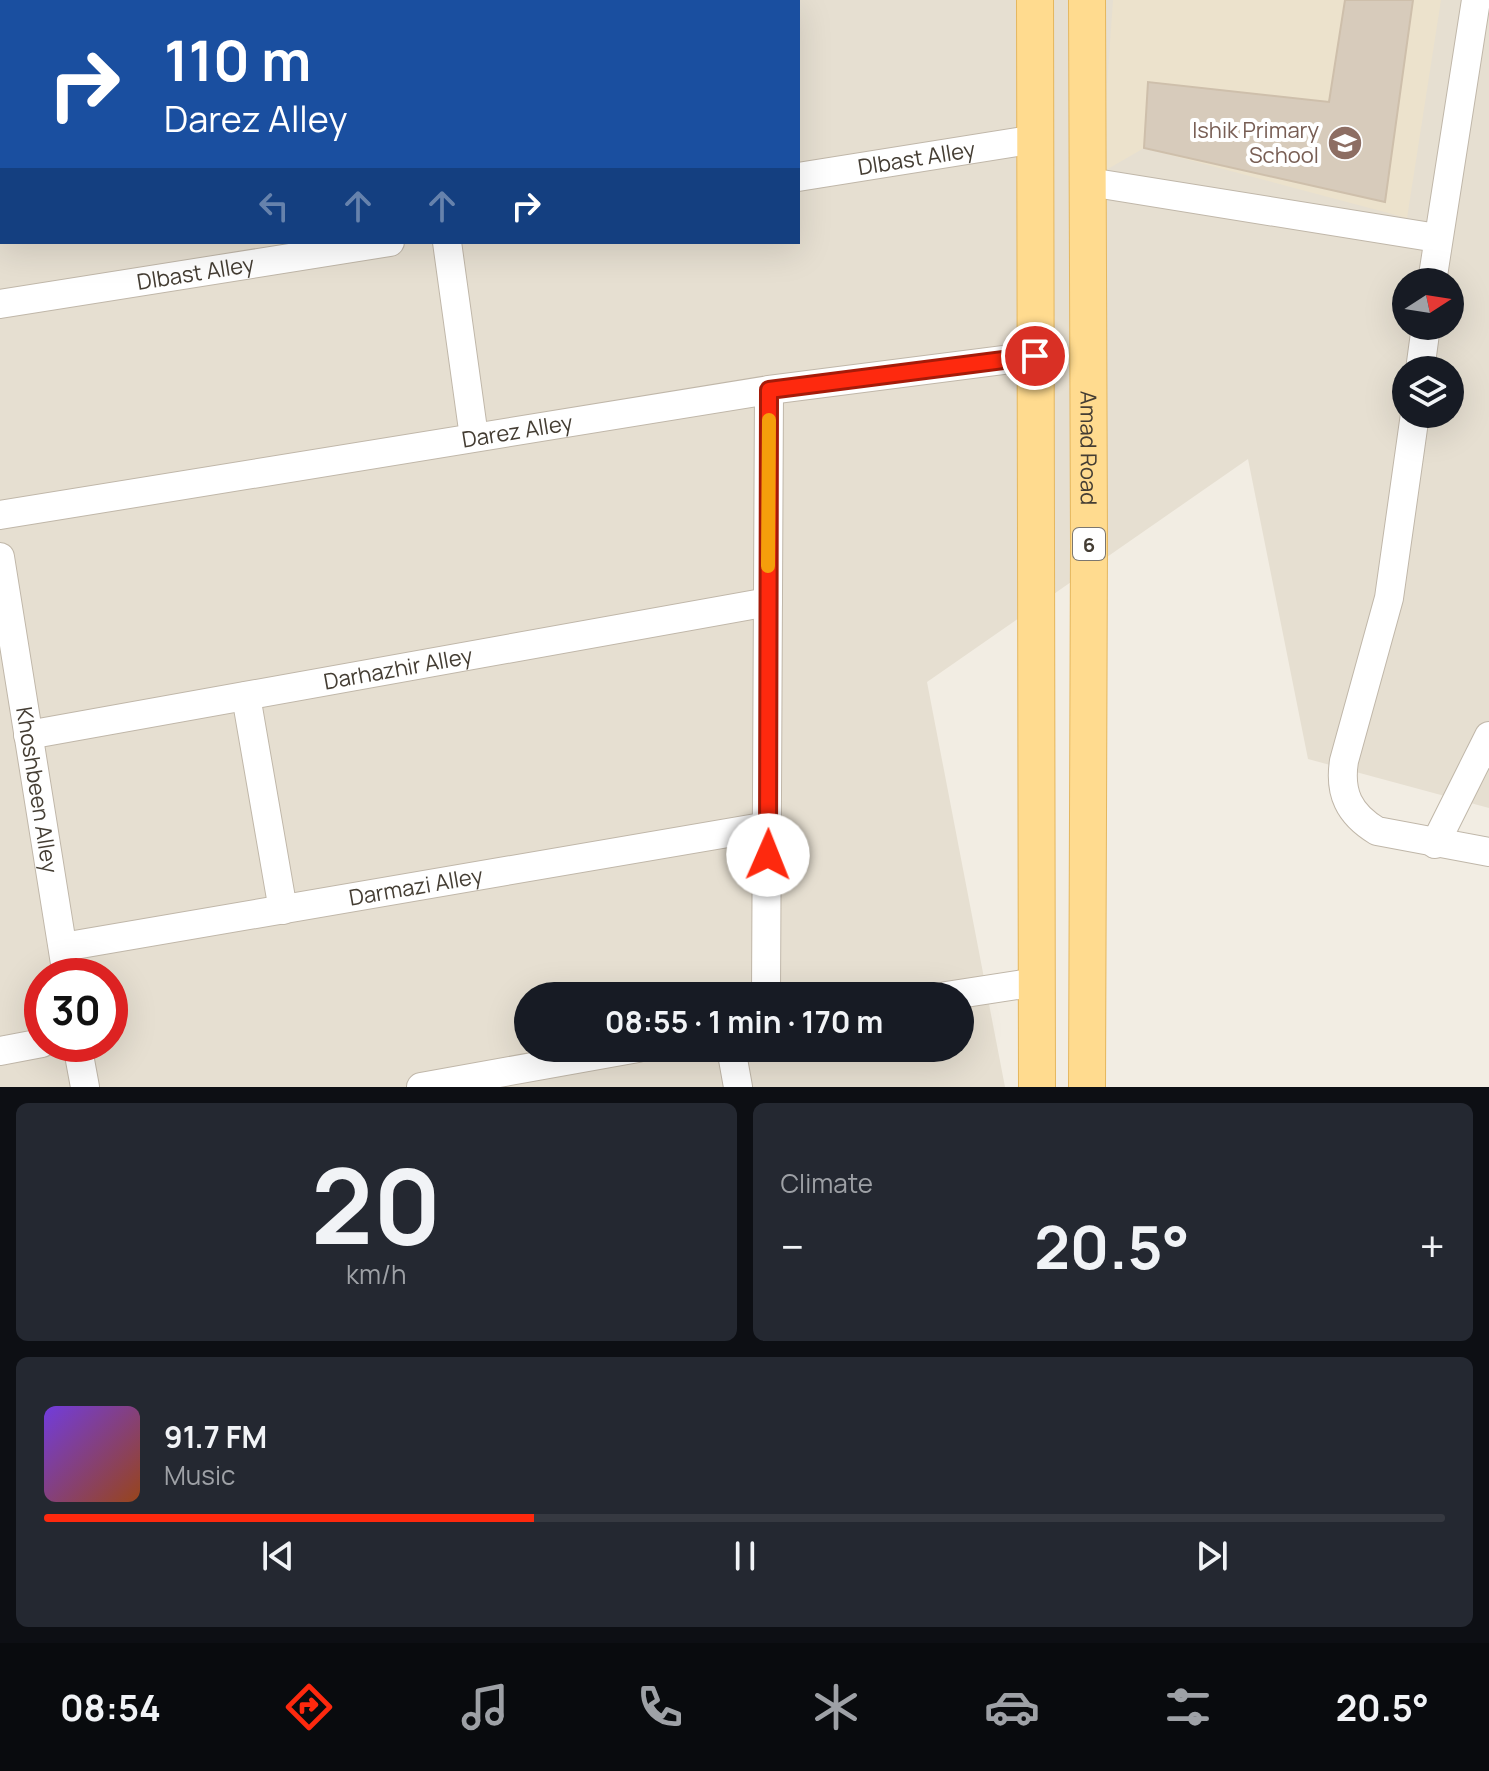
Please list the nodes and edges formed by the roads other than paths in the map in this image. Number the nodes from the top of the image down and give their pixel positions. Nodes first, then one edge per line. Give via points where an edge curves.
1 (1035, 0) edge
2 (1087, 0) edge
3 (1476, 0) edge
4 (1036, 139) junction
5 (800, 177) edge
6 (1089, 182) junction
7 (1437, 238) junction
8 (377, 244) edge
9 (447, 244) edge
10 (1434, 268) edge
11 (0, 304) edge
12 (1035, 356) junction
13 (769, 390) junction
14 (1413, 428) edge
15 (474, 437) junction
16 (0, 515) edge
17 (1035, 543) junction
18 (1089, 545) junction
19 (0, 557) edge
20 (768, 602) junction
21 (1088, 635) junction
22 (1036, 637) junction
23 (246, 696) junction
24 (28, 735) junction
25 (1489, 736) edge
26 (768, 826) junction
27 (1435, 844) junction
28 (1489, 852) edge
29 (283, 910) junction
30 (63, 947) junction
31 (65, 958) edge
32 (766, 982) edge
33 (1037, 982) junction
34 (974, 992) edge
35 (24, 1046) edge
36 (0, 1051) edge
37 (80, 1062) edge
38 (594, 1062) edge
39 (734, 1062) edge
40 (550, 1076) edge
41 (85, 1087) edge
42 (421, 1087) edge
43 (738, 1087) edge
44 (1037, 1087) edge
45 (1087, 1087) edge

1 - 4 main road
2 - 6 main road, Amad Road / 6
3 - 7 street
4 - 5 street, Dlbast Alley
4 - 12 main road
6 - 7 street
6 - 18 main road, Amad Road / 6
7 - 10 street
8 - 11 street, Dlbast Alley
9 - 15 street
12 - 13 street, Darez Alley
12 - 17 main road
13 - 15 street, Darez Alley
13 - 20 street
14 - 27 street via 1389,598 1341,777 1351,810 1362,822 1377,831
15 - 16 street, Darez Alley
17 - 18 main road
17 - 22 main road
18 - 21 main road, Amad Road / 6
19 - 24 street, Khoshbeen Alley
20 - 23 street, Darhazhir Alley
20 - 26 street
21 - 22 main road
21 - 45 main road, Amad Road / 6
22 - 33 main road
23 - 24 street, Darhazhir Alley
23 - 29 street
24 - 30 street, Khoshbeen Alley
25 - 27 street
26 - 29 street, Darmazi Alley
26 - 32 street
27 - 28 street
29 - 30 street, Darmazi Alley
30 - 31 street, Khoshbeen Alley
33 - 34 street
33 - 44 main road
35 - 36 street
37 - 41 street
38 - 40 street
39 - 43 street
40 - 42 street

